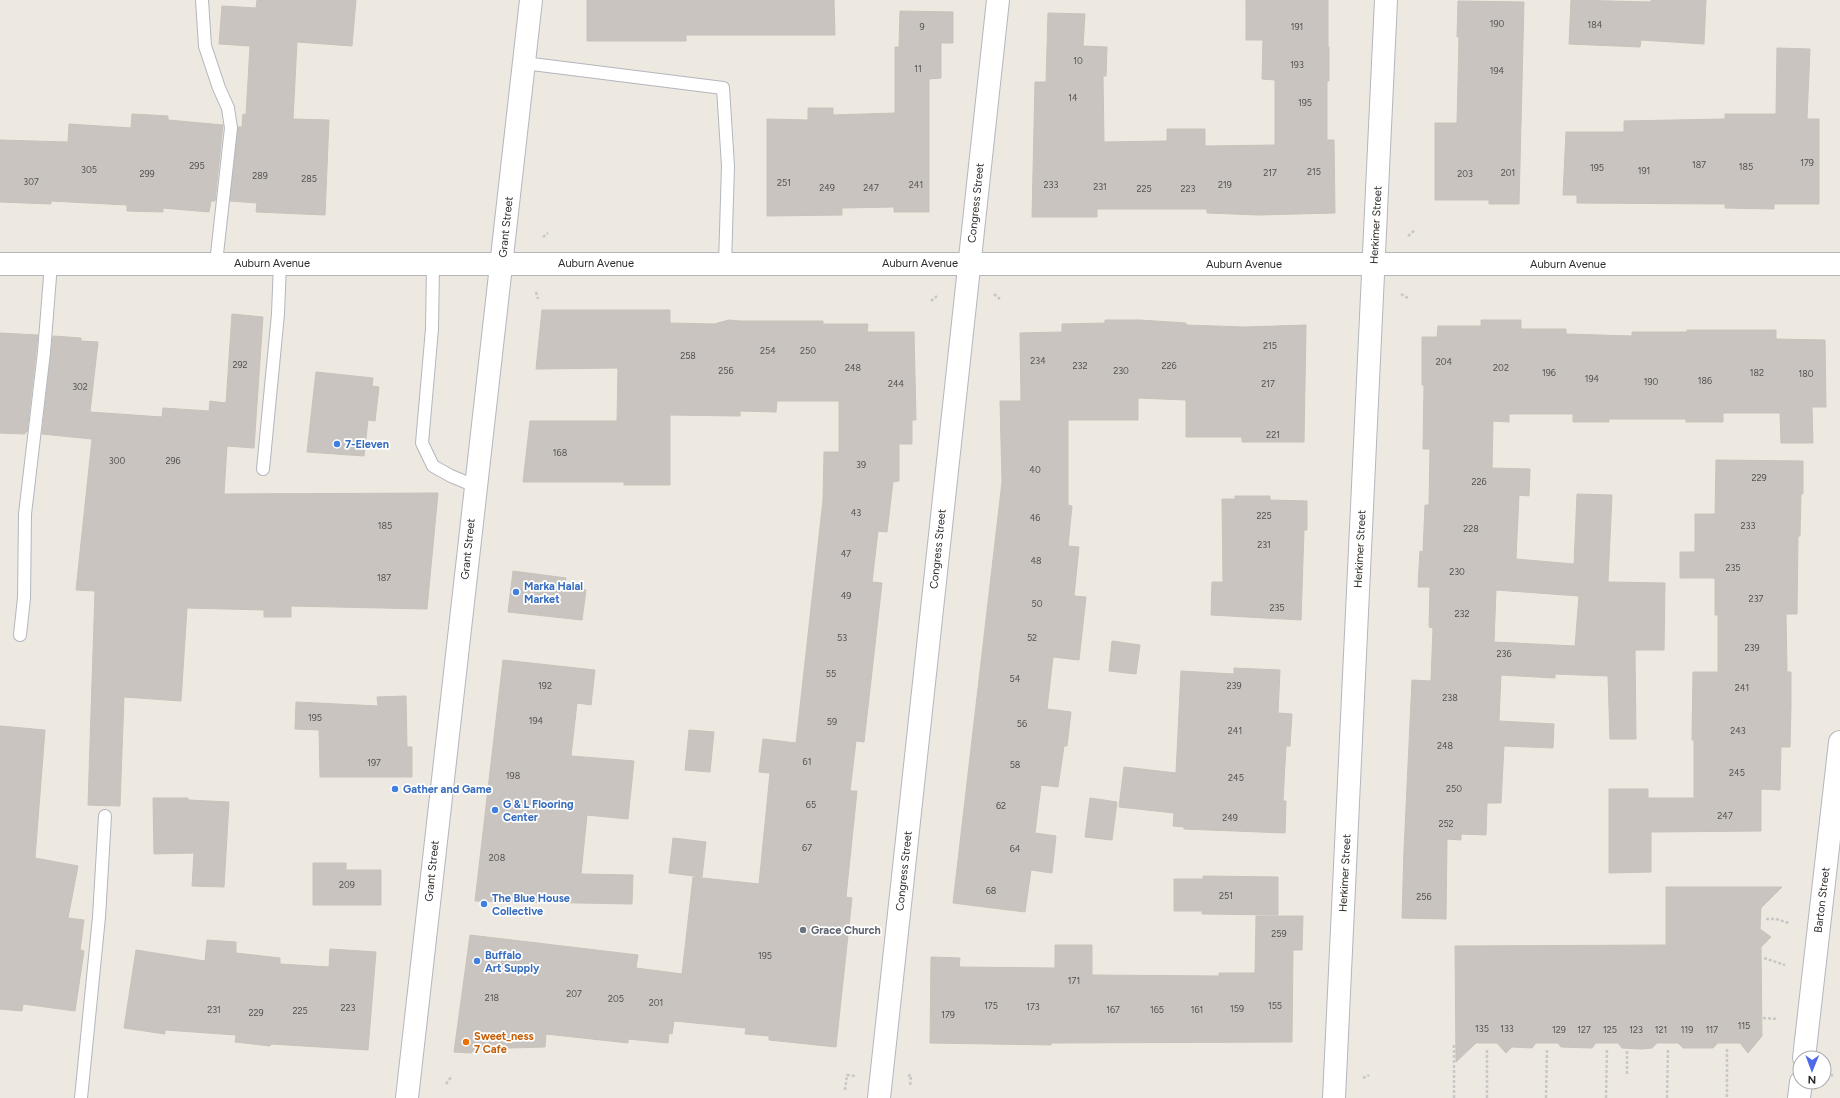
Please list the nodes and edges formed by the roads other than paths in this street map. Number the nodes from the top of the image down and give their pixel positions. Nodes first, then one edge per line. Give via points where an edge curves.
1 (202, 0) edge
2 (531, 0) edge
3 (998, 0) edge
4 (1386, 0) edge
5 (524, 63) junction
6 (216, 263) junction
7 (280, 263) junction
8 (0, 264) edge
9 (51, 264) junction
10 (433, 264) junction
11 (502, 264) junction
12 (724, 264) junction
13 (969, 264) junction
14 (1374, 264) junction
15 (1840, 264) edge
16 (263, 469) dead end
17 (475, 486) junction
18 (20, 635) dead end
19 (1840, 742) edge
20 (1836, 808) edge
21 (105, 816) dead end
22 (1805, 1050) edge
23 (81, 1098) edge
24 (407, 1098) edge
25 (879, 1098) edge
26 (1334, 1098) edge

1 - 6 lane via 205,46 228,108 231,128
2 - 5 street, Grant Street
3 - 13 street, Congress Street
4 - 14 street, Herkimer Street
5 - 11 street, Grant Street
5 - 12 lane via 723,88 728,166
6 - 7 street, Auburn Avenue
6 - 9 street, Auburn Avenue
7 - 10 street, Auburn Avenue
7 - 16 lane via 278,314
8 - 9 street, Auburn Avenue
9 - 18 lane via 44,352 25,514 24,598
10 - 11 street, Auburn Avenue
10 - 17 lane via 432,328 422,443 433,466
11 - 12 street, Auburn Avenue
11 - 17 street, Grant Street
12 - 13 street, Auburn Avenue
13 - 14 street, Auburn Avenue
13 - 25 street, Congress Street
14 - 15 street, Auburn Avenue
14 - 26 street, Herkimer Street
17 - 24 street, Grant Street
19 - 20 street, Barton Street
20 - 22 street, Barton Street
21 - 23 lane via 99,917

